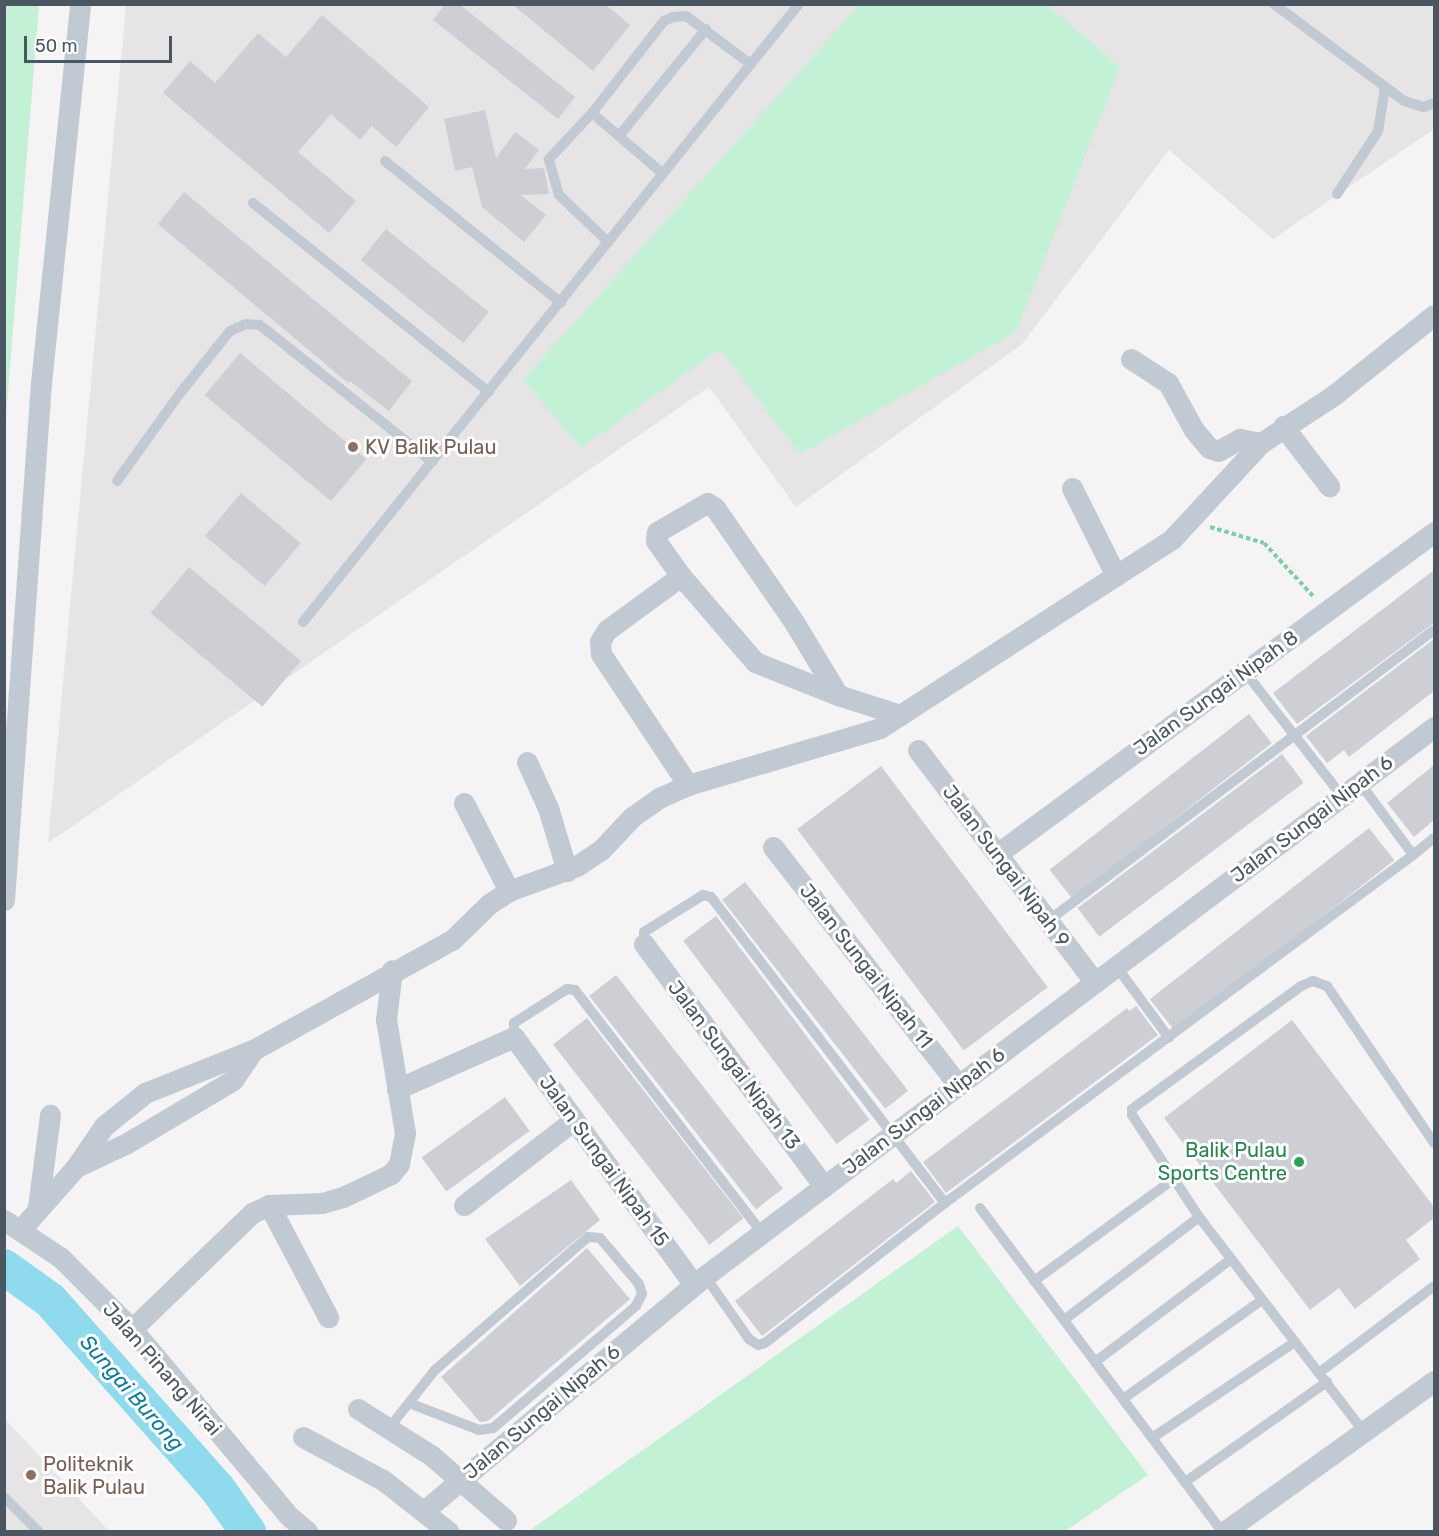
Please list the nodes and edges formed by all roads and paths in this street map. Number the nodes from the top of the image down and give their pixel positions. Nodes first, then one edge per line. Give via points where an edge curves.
1 (80, 4) edge
2 (799, 4) edge
3 (1274, 4) edge
4 (706, 30) junction
5 (750, 63) junction
6 (1385, 88) junction
7 (1434, 103) edge
8 (591, 113) junction
9 (619, 136) junction
10 (385, 161) dead end
11 (662, 173) junction
12 (1337, 194) dead end
13 (253, 203) dead end
14 (608, 242) junction
15 (561, 303) junction
16 (1434, 315) edge
17 (1131, 359) dead end
18 (489, 392) junction
19 (1283, 426) junction
20 (1261, 443) junction
21 (432, 462) junction
22 (117, 482) dead end
23 (1329, 486) dead end
24 (1072, 488) dead end
25 (1190, 523) junction
26 (1434, 532) edge
27 (681, 576) junction
28 (1116, 576) junction
29 (1326, 611) junction
30 (303, 622) dead end
31 (1434, 630) edge
32 (1245, 672) junction
33 (838, 695) junction
34 (900, 715) junction
35 (1434, 727) edge
36 (1294, 734) junction
37 (918, 750) dead end
38 (527, 762) dead end
39 (1360, 783) junction
40 (688, 785) junction
41 (1342, 796) junction
42 (464, 803) dead end
43 (1434, 838) edge
44 (773, 846) dead end
45 (997, 854) junction
46 (1413, 855) junction
47 (567, 871) junction
48 (509, 891) junction
49 (4, 900) edge
50 (1048, 921) junction
51 (644, 944) joint
52 (1116, 966) junction
53 (392, 970) junction
54 (1095, 982) junction
55 (514, 1037) junction
56 (1169, 1038) junction
57 (255, 1049) junction
58 (958, 1085) junction
59 (397, 1089) junction
60 (50, 1115) dead end
61 (574, 1120) junction
62 (891, 1136) junction
63 (1434, 1143) edge
64 (76, 1167) junction
65 (1174, 1179) junction
66 (824, 1186) junction
67 (945, 1203) junction
68 (269, 1205) junction
69 (464, 1205) dead end
70 (38, 1207) junction
71 (980, 1208) dead end
72 (1199, 1217) junction
73 (13, 1224) edge
74 (762, 1233) junction
75 (1231, 1259) junction
76 (699, 1280) junction
77 (1035, 1281) junction
78 (1434, 1286) edge
79 (1262, 1300) junction
80 (328, 1317) dead end
81 (1064, 1320) junction
82 (132, 1329) junction
83 (1295, 1342) junction
84 (1095, 1362) junction
85 (1320, 1372) junction
86 (1434, 1381) edge
87 (1327, 1382) junction
88 (1123, 1399) junction
89 (409, 1403) junction
90 (358, 1409) dead end
91 (389, 1428) junction
92 (1364, 1432) junction
93 (303, 1437) dead end
94 (1152, 1438) junction
95 (459, 1480) junction
96 (1185, 1482) junction
97 (4, 1497) edge
98 (425, 1510) junction
99 (506, 1520) dead end
100 (39, 1532) edge
101 (308, 1532) edge
102 (449, 1532) edge
103 (1223, 1532) edge

1 - 49 street via 41,383
2 - 5 lane
3 - 6 lane
4 - 5 lane
4 - 8 lane via 686,16 664,21
4 - 9 lane
5 - 11 lane
6 - 7 lane via 1414,105
6 - 12 lane via 1378,131
8 - 9 lane
8 - 14 lane via 549,159 549,165 559,195
9 - 11 lane
10 - 15 lane
11 - 14 lane
13 - 18 lane
14 - 15 lane
15 - 18 lane
16 - 19 street via 1334,395
17 - 20 street via 1168,384 1209,448 1218,450 1240,439
18 - 21 lane
19 - 20 street
19 - 23 street
20 - 25 street via 1224,479
21 - 22 lane via 260,325 246,324 230,331
21 - 30 lane
24 - 28 street
25 - 28 street
25 - 29 path via 1264,543
26 - 29 street, Jalan Sungai Nipah 8
27 - 33 street via 755,662
27 - 33 street via 655,537 707,503 715,508 794,622
27 - 40 street via 607,630 600,641 601,654
28 - 34 street
29 - 32 street, Jalan Sungai Nipah 8
31 - 36 lane
32 - 36 lane
32 - 45 street, Jalan Sungai Nipah 8
33 - 34 street
34 - 40 street via 871,734
35 - 39 street, Jalan Sungai Nipah 6
36 - 41 lane
36 - 50 lane
37 - 45 street, Jalan Sungai Nipah 9
38 - 47 street via 548,808
39 - 41 street, Jalan Sungai Nipah 6
39 - 46 lane
40 - 47 street via 644,807 601,850
41 - 52 street, Jalan Sungai Nipah 6
42 - 48 street
43 - 46 lane
44 - 58 street, Jalan Sungai Nipah 11
45 - 50 street, Jalan Sungai Nipah 9
46 - 56 lane
47 - 48 street
48 - 53 street via 489,904 452,940
50 - 54 street, Jalan Sungai Nipah 9
51 - 62 lane via 644,932 703,895 711,897
51 - 66 street, Jalan Sungai Nipah 13
52 - 54 street, Jalan Sungai Nipah 6
52 - 56 lane
53 - 57 street
53 - 59 street via 386,1020
54 - 58 street, Jalan Sungai Nipah 6
55 - 59 street
55 - 61 street, Jalan Sungai Nipah 15
55 - 74 lane via 514,1023 567,989 575,990
56 - 67 lane
57 - 64 street via 233,1080 127,1143
57 - 64 street via 145,1093 104,1126
58 - 62 street, Jalan Sungai Nipah 6
59 - 68 street via 404,1149 391,1174 322,1203
60 - 70 street
61 - 69 street
61 - 76 street, Jalan Sungai Nipah 15
62 - 66 street, Jalan Sungai Nipah 6
62 - 67 lane
63 - 65 lane via 1327,986 1313,981 1137,1102 1132,1115
64 - 70 street
65 - 72 lane
65 - 77 lane
66 - 74 street, Jalan Sungai Nipah 6
67 - 76 lane via 765,1343 758,1345 749,1339
68 - 80 street
68 - 82 street via 234,1227
70 - 73 street
71 - 77 lane
72 - 75 lane
72 - 81 lane
73 - 82 street, Jalan Pinang Nirai via 61,1258
74 - 76 street, Jalan Sungai Nipah 6
75 - 79 lane
75 - 84 lane
76 - 95 street, Jalan Sungai Nipah 6
77 - 81 lane
78 - 85 lane
79 - 83 lane
79 - 88 lane
81 - 84 lane
82 - 101 street, Jalan Pinang Nirai via 290,1517
83 - 85 lane
83 - 94 lane
84 - 88 lane
85 - 87 lane
86 - 92 street
87 - 92 lane
87 - 96 lane
88 - 94 lane
89 - 89 lane via 435,1370 588,1237 600,1238 639,1284 642,1294 636,1305 493,1428 479,1430
89 - 91 lane
90 - 91 street
91 - 95 street
92 - 103 street
93 - 98 street via 383,1480
94 - 96 lane
95 - 98 street, Jalan Sungai Nipah 6
95 - 99 street
96 - 103 lane
97 - 100 lane
98 - 102 street

